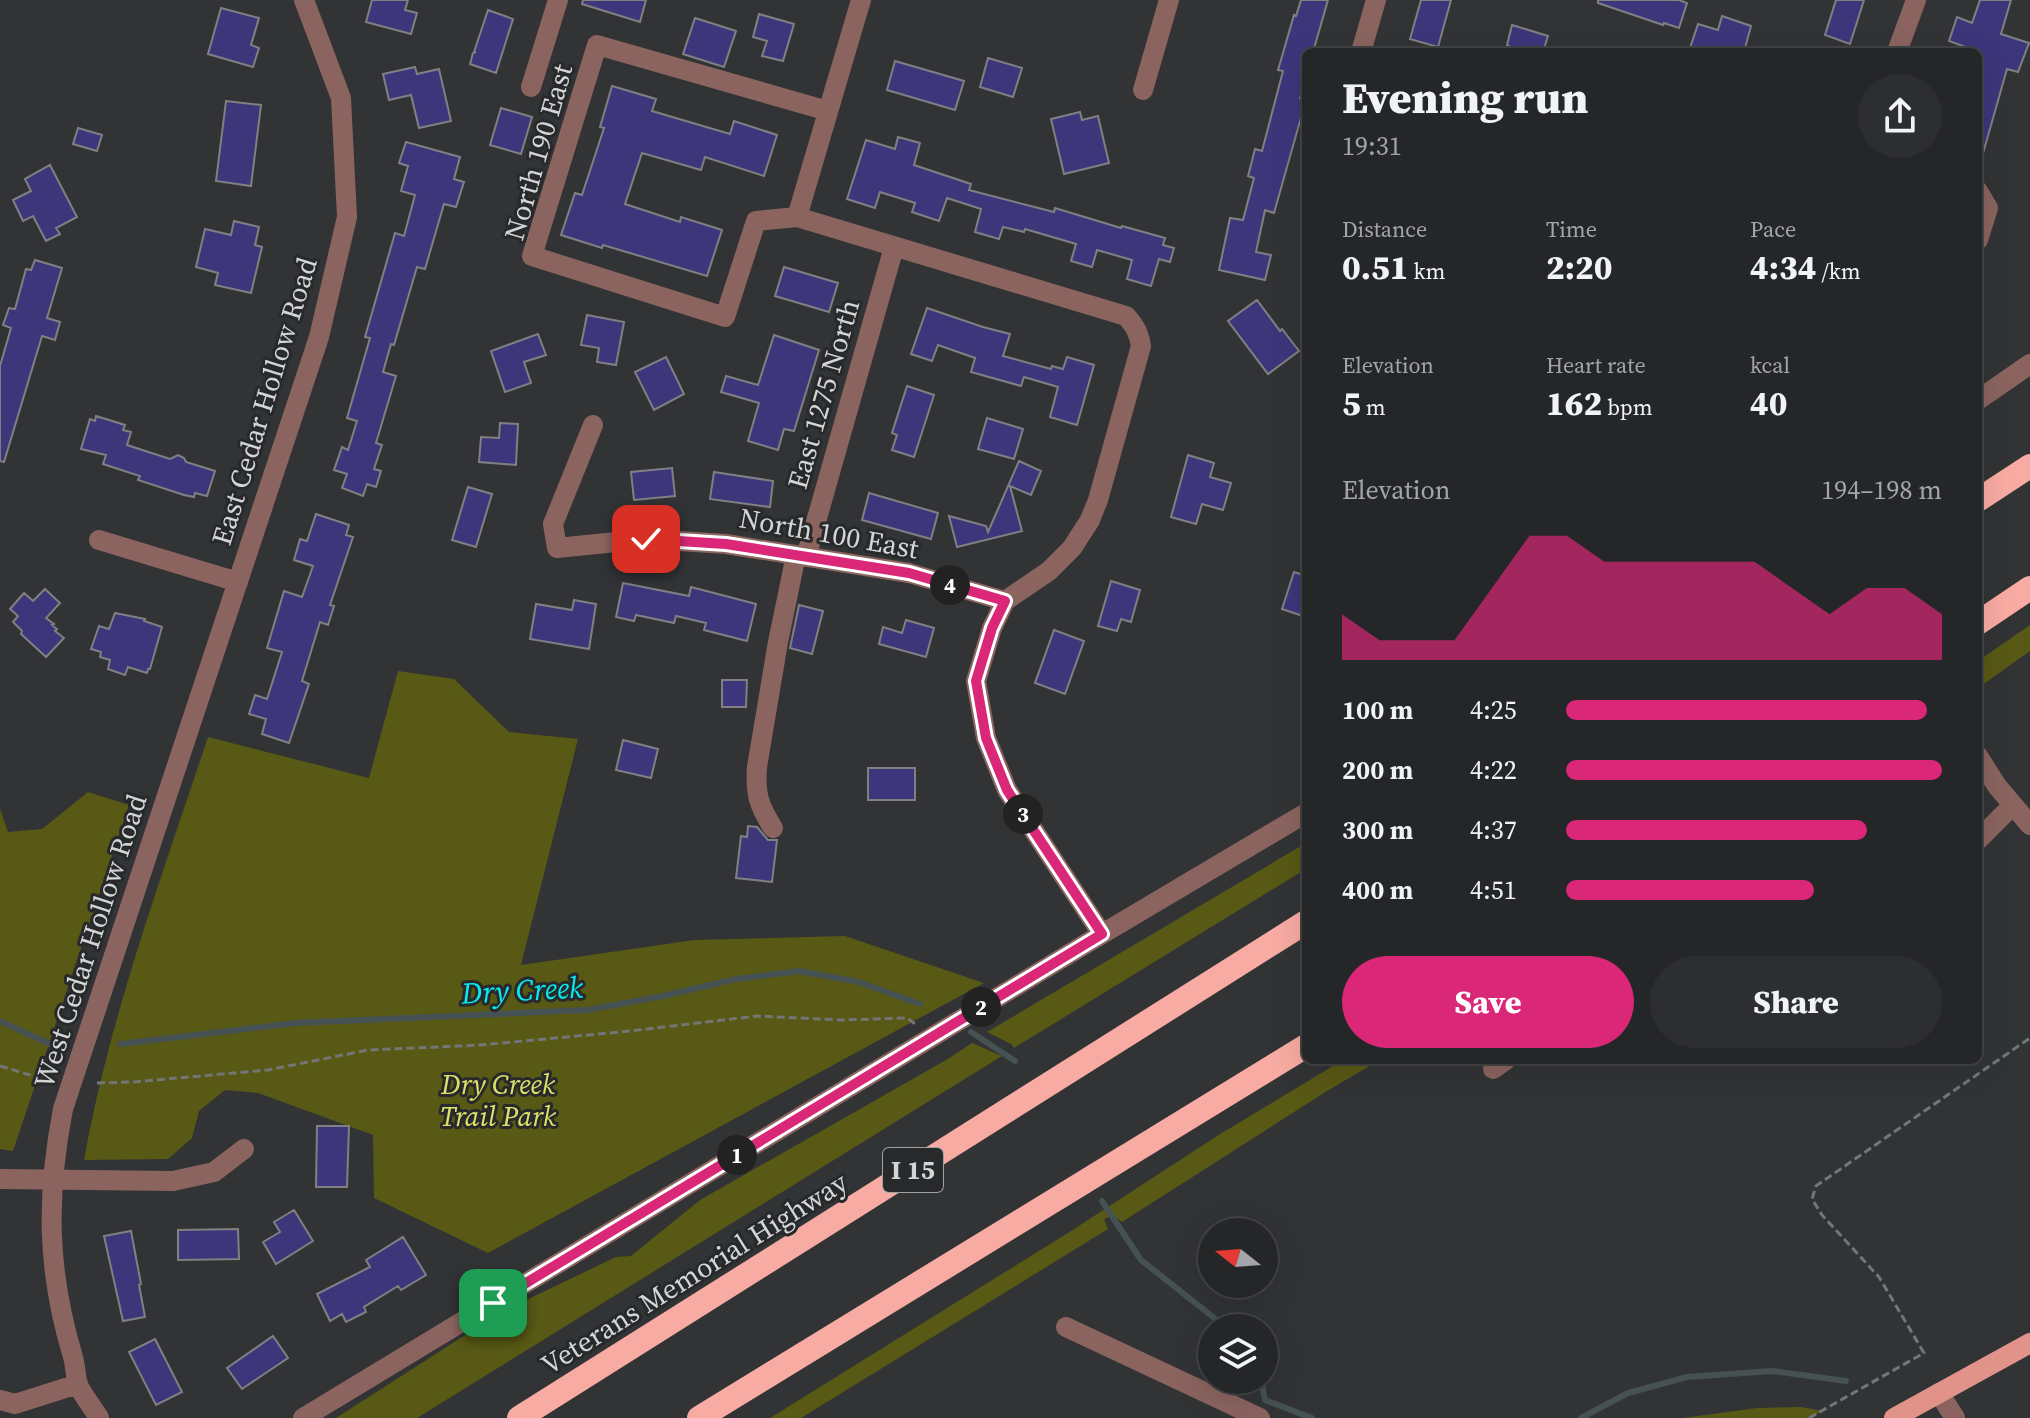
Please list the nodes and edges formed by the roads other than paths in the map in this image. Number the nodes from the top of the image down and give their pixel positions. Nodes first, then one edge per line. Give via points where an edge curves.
1 (304, 0) edge
2 (558, 0) edge
3 (861, 0) edge
4 (1169, 0) edge
5 (1376, 0) edge
6 (1916, 0) edge
7 (1362, 48) edge
8 (1898, 48) edge
9 (531, 87) dead end
10 (1143, 90) dead end
11 (828, 111) junction
12 (1982, 198) edge
13 (797, 217) junction
14 (1982, 227) edge
15 (894, 247) junction
16 (2030, 364) edge
17 (1982, 397) edge
18 (593, 425) dead end
19 (2030, 466) edge
20 (1982, 497) edge
21 (99, 540) dead end
22 (801, 556) junction
23 (238, 582) junction
24 (2029, 588) edge
25 (1005, 601) junction
26 (1982, 620) edge
27 (192, 723) joint
28 (1982, 764) edge
29 (2013, 805) junction
30 (1302, 815) edge
31 (2030, 825) edge
32 (773, 828) dead end
33 (1982, 836) edge
34 (1302, 925) edge
35 (1102, 934) junction
36 (1302, 1048) edge
37 (244, 1149) dead end
38 (0, 1179) edge
39 (52, 1180) junction
40 (1066, 1327) dead end
41 (2024, 1347) edge
42 (78, 1384) junction
43 (1939, 1393) junction
44 (0, 1400) edge
45 (99, 1418) edge
46 (303, 1418) edge
47 (519, 1418) edge
48 (699, 1418) edge
49 (1260, 1418) edge
50 (1894, 1418) edge
51 (1955, 1418) edge

1 - 23 street, East Cedar Hollow Road via 341,98 347,217 319,337
2 - 9 street
3 - 11 street
4 - 10 street
5 - 7 street
6 - 8 street
11 - 13 street
11 - 13 street, North 190 East via 597,45 532,256 725,317 756,221
12 - 14 street via 1988,208
13 - 15 street, North 190 East
15 - 22 street, East 1275 North
15 - 25 street, North 190 East via 1126,316 1138,331 1141,346 1090,520 1049,571
16 - 17 street
18 - 22 street, North 100 East via 553,524 557,548 646,539
19 - 20 highway
21 - 23 street
22 - 25 street, North 100 East via 909,573
22 - 32 street, East 1275 North via 778,642 757,767 760,808
23 - 27 street, East Cedar Hollow Road
24 - 26 highway
25 - 35 street via 976,681 986,738 1007,790
27 - 39 street, West Cedar Hollow Road via 63,1109
28 - 29 street
29 - 31 street
29 - 33 street
30 - 35 street
34 - 47 highway, Veterans Memorial Highway / I 15
35 - 46 street
36 - 48 highway
37 - 39 street via 214,1172 182,1180
38 - 39 street
39 - 42 street, West Cedar Hollow Road via 52,1256
40 - 49 street
41 - 43 main road
42 - 44 street via 15,1404
42 - 45 street, West Cedar Hollow Road
43 - 50 main road
43 - 51 street

